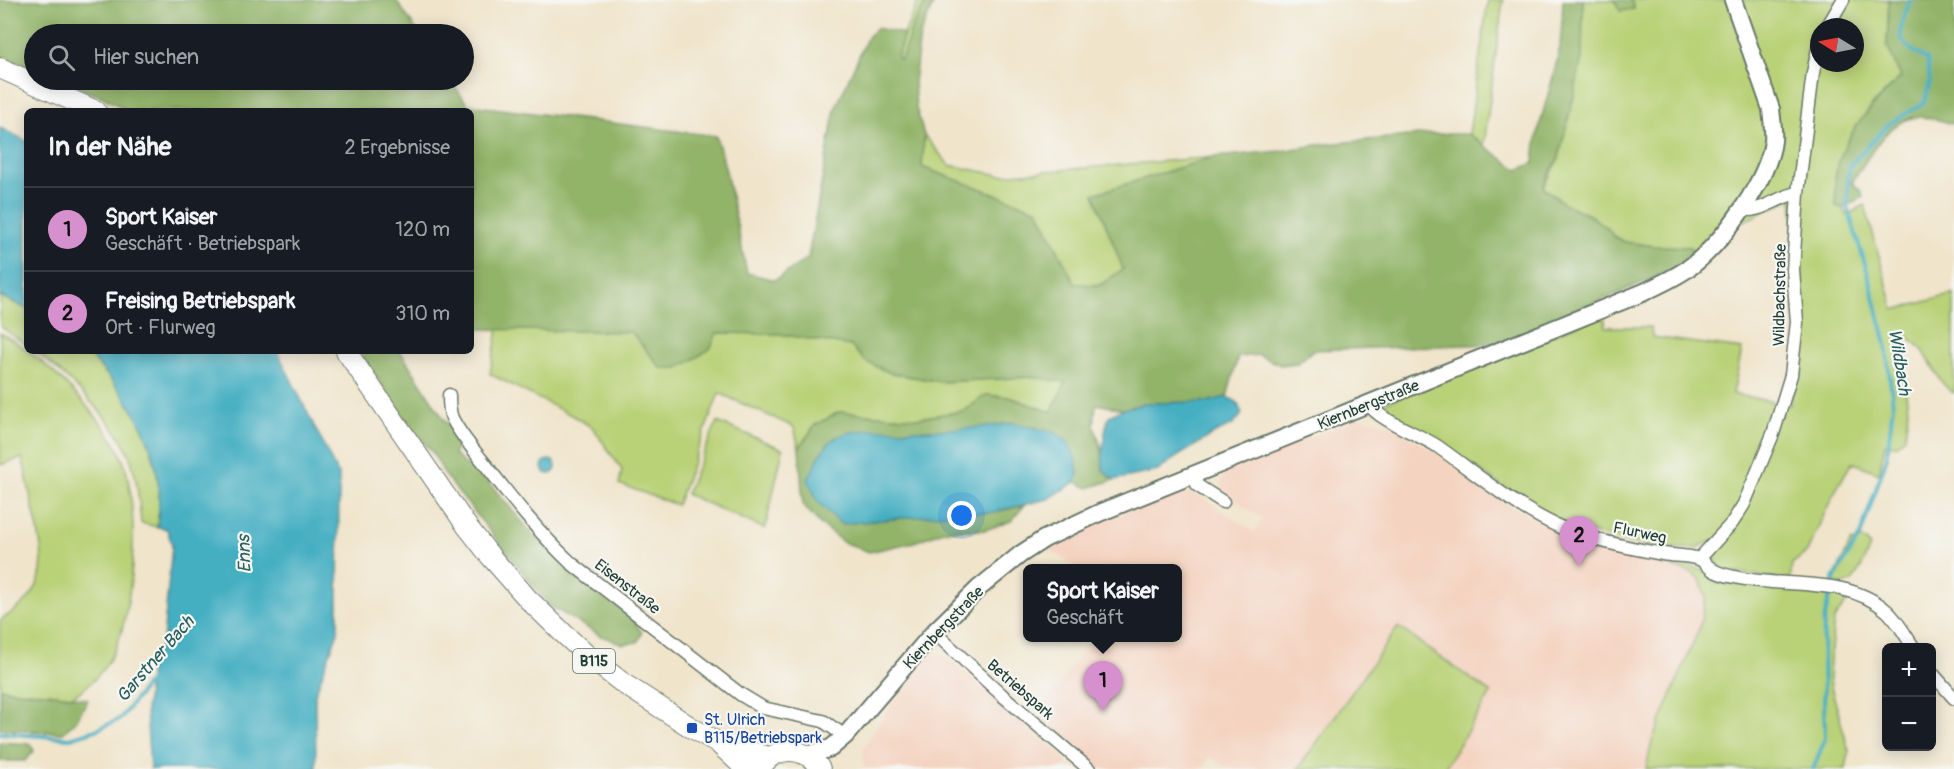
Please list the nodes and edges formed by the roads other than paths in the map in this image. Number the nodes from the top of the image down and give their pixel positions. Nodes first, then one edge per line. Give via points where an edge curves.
1 (1733, 0) edge
2 (1842, 0) edge
3 (1832, 18) edge
4 (0, 68) edge
5 (1813, 72) edge
6 (24, 79) edge
7 (49, 90) edge
8 (89, 108) edge
9 (1798, 192) junction
10 (1741, 210) junction
11 (348, 354) edge
12 (449, 396) dead end
13 (1369, 404) junction
14 (1192, 476) junction
15 (1223, 502) dead end
16 (1699, 560) junction
17 (934, 632) junction
18 (1910, 643) edge
19 (1936, 678) edge
20 (1954, 698) edge
21 (845, 736) junction
22 (715, 741) junction
23 (765, 763) edge
24 (817, 764) edge
25 (746, 769) edge
26 (1089, 769) edge

1 - 10 street, Kiernbergstraße via 1771,109 1773,127 1769,159
2 - 3 street
4 - 6 main road
5 - 9 street, Wildbachstraße
7 - 8 main road
9 - 10 street via 1754,210
9 - 16 street, Wildbachstraße via 1793,270 1797,322 1791,375 1773,434 1744,504
10 - 13 street, Kiernbergstraße via 1710,251 1673,278
11 - 22 main road, B115 via 466,525 528,599 624,684
12 - 21 street, Eisenstraße via 452,418 466,439 547,541 572,563 740,694 763,708 823,721
13 - 14 street, Kiernbergstraße
13 - 16 street, Flurweg via 1376,413 1434,444 1522,507 1562,528 1636,549
14 - 15 street via 1198,486
14 - 17 street, Kiernbergstraße via 1044,539 1001,569
16 - 18 street, Flurweg via 1728,576 1844,590 1877,603
17 - 21 street, Kiernbergstraße
17 - 26 street, Betriebspark
19 - 20 street
21 - 24 street, Kiernbergstraße
22 - 23 main road, B115
22 - 25 main road, B115
23 - 24 main road, B115 via 792,750

